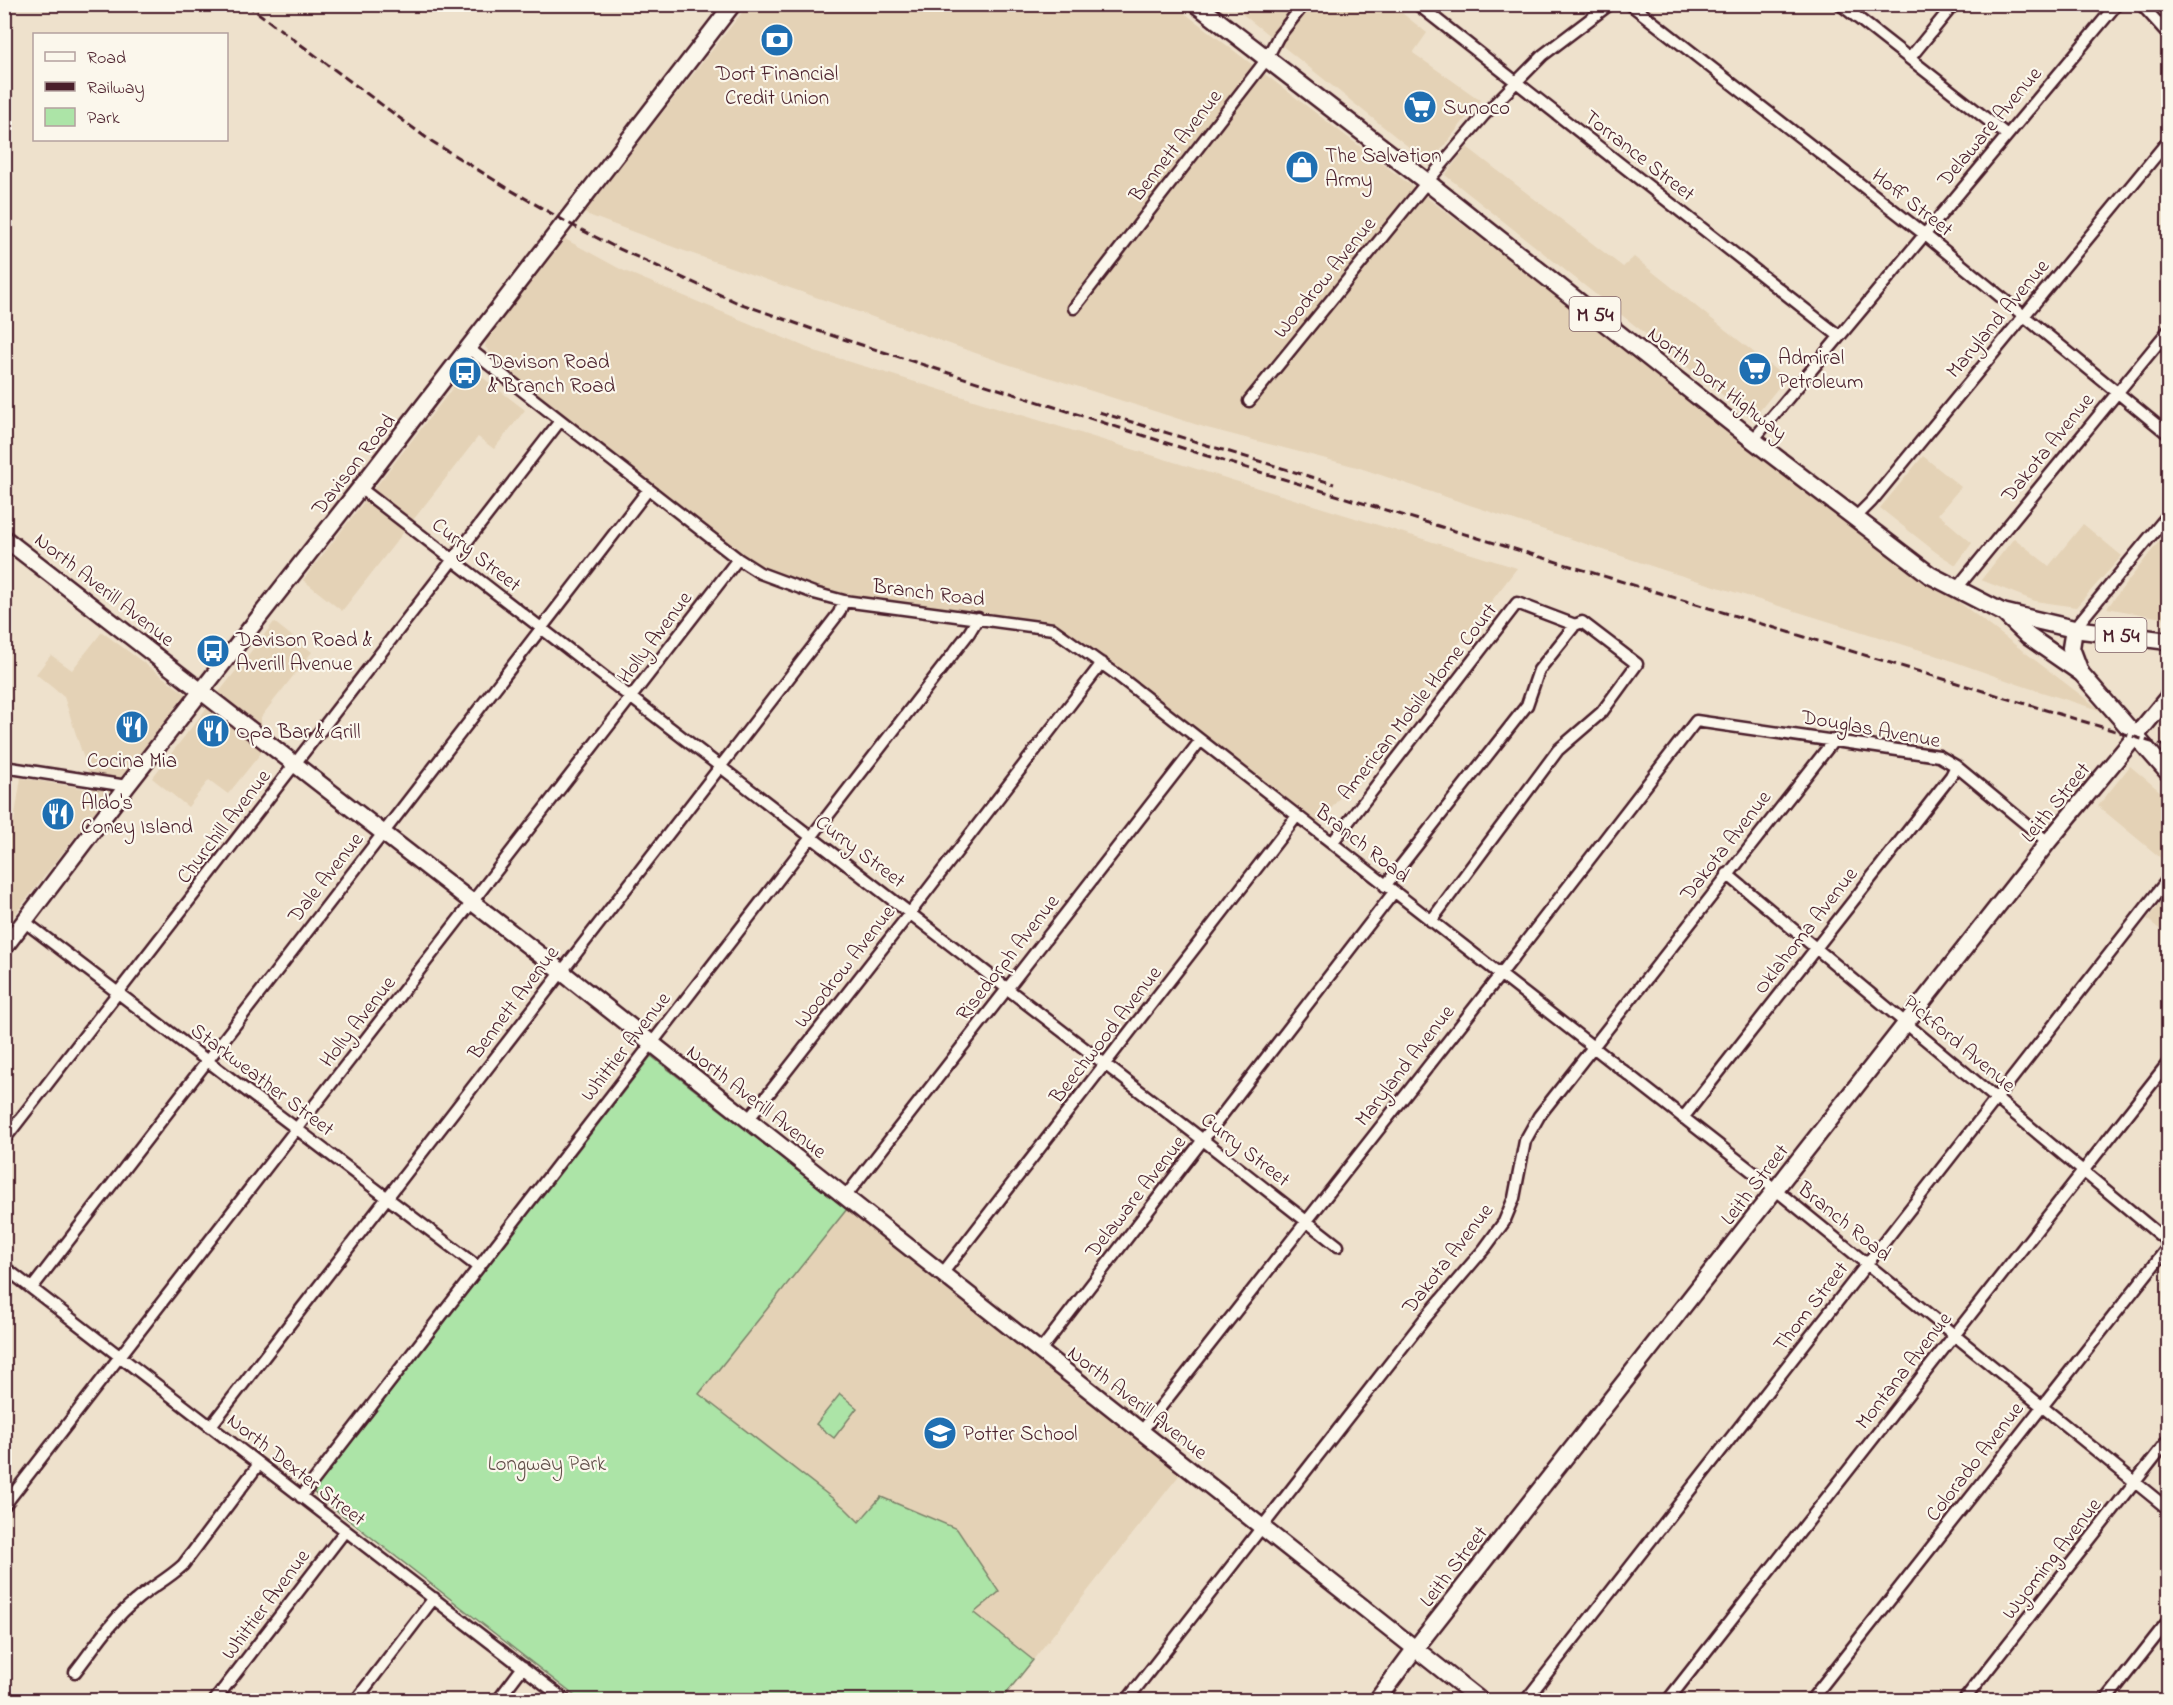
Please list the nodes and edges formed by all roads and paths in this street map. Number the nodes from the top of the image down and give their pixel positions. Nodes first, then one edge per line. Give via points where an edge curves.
1 (734, 4) edge
2 (1196, 4) edge
3 (1304, 4) edge
4 (1417, 4) edge
5 (1610, 4) edge
6 (1630, 4) edge
7 (1840, 4) edge
8 (1954, 4) edge
9 (2117, 4) edge
10 (2141, 4) edge
11 (2169, 34) edge
12 (1910, 58) junction
13 (1266, 60) junction
14 (1516, 82) junction
15 (2007, 135) junction
16 (2169, 141) edge
17 (1427, 182) junction
18 (1924, 234) junction
19 (1074, 308) dead end
20 (2024, 317) junction
21 (2169, 331) edge
22 (1839, 336) junction
23 (468, 348) junction
24 (2118, 392) junction
25 (1249, 401) dead end
26 (560, 422) junction
27 (2169, 434) edge
28 (1754, 440) junction
29 (360, 488) junction
30 (648, 490) junction
31 (2169, 514) edge
32 (1855, 518) junction
33 (4, 538) edge
34 (738, 559) junction
35 (454, 560) junction
36 (1957, 588) junction
37 (843, 601) junction
38 (2002, 612) junction
39 (978, 618) junction
40 (1575, 625) junction
41 (542, 629) junction
42 (2074, 629) junction
43 (2169, 641) edge
44 (1102, 663) junction
45 (2080, 672) junction
46 (203, 690) junction
47 (2169, 697) edge
48 (631, 698) junction
49 (1696, 721) joint
50 (2136, 737) junction
51 (1834, 740) junction
52 (1200, 741) junction
53 (296, 764) junction
54 (1956, 766) junction
55 (4, 767) edge
56 (720, 767) junction
57 (2169, 773) edge
58 (127, 786) junction
59 (1297, 816) junction
60 (384, 832) junction
61 (811, 838) junction
62 (2049, 842) junction
63 (1332, 843) junction
64 (1727, 874) junction
65 (2169, 879) edge
66 (1389, 889) junction
67 (473, 903) junction
68 (910, 913) junction
69 (1431, 921) junction
70 (25, 922) junction
71 (4, 948) edge
72 (1816, 948) junction
73 (561, 971) junction
74 (1500, 975) junction
75 (1007, 989) junction
76 (118, 993) junction
77 (1906, 1025) junction
78 (652, 1044) junction
79 (1592, 1047) junction
80 (207, 1061) junction
81 (2169, 1063) edge
82 (1106, 1065) junction
83 (1997, 1100) junction
84 (1683, 1118) junction
85 (748, 1120) junction
86 (298, 1130) junction
87 (4, 1140) edge
88 (1203, 1140) junction
89 (2084, 1172) junction
90 (1776, 1190) junction
91 (845, 1197) junction
92 (387, 1198) junction
93 (1306, 1221) junction
94 (2169, 1242) edge
95 (1338, 1246) dead end
96 (2169, 1247) edge
97 (1867, 1264) junction
98 (4, 1267) edge
99 (478, 1267) junction
100 (942, 1274) junction
101 (32, 1288) junction
102 (1956, 1335) junction
103 (1040, 1351) junction
104 (121, 1357) junction
105 (2041, 1407) junction
106 (210, 1427) junction
107 (1141, 1432) junction
108 (2169, 1440) edge
109 (259, 1464) junction
110 (2135, 1483) junction
111 (301, 1497) junction
112 (4, 1506) edge
113 (2169, 1509) edge
114 (1262, 1527) junction
115 (345, 1531) junction
116 (434, 1598) junction
117 (2169, 1621) edge
118 (1414, 1650) junction
119 (523, 1667) junction
120 (75, 1672) dead end
121 (215, 1701) edge
122 (356, 1701) edge
123 (498, 1701) edge
124 (565, 1701) edge
125 (1127, 1701) edge
126 (1377, 1701) edge
127 (1480, 1701) edge
128 (1526, 1701) edge
129 (1668, 1701) edge
130 (1811, 1701) edge
131 (1964, 1701) edge
132 (2106, 1701) edge

1 - 23 street, Davison Road
2 - 13 main road, North Dort Highway / M 54
3 - 13 street, Bennett Avenue
4 - 14 street, Torrance Street
5 - 14 street, Woodrow Avenue via 1543,55
6 - 18 street, Hoff Street
7 - 12 street
8 - 12 street
9 - 15 street, Delaware Avenue
10 - 11 street
12 - 15 street
13 - 17 main road, North Dort Highway / M 54
13 - 19 street, Bennett Avenue
14 - 17 street, Woodrow Avenue
14 - 22 street, Torrance Street
15 - 18 street, Delaware Avenue
16 - 20 street, Maryland Avenue
17 - 25 street, Woodrow Avenue
17 - 28 main road, North Dort Highway / M 54
18 - 20 street, Hoff Street
18 - 22 street, Delaware Avenue
20 - 24 street, Hoff Street
20 - 32 street, Maryland Avenue
21 - 24 street, Dakota Avenue
22 - 28 street, Delaware Avenue
23 - 26 street, Branch Road
23 - 29 street, Davison Road
24 - 27 street, Hoff Street
24 - 36 street, Dakota Avenue
26 - 30 street, Branch Road
26 - 35 street, Churchill Avenue
28 - 32 main road, North Dort Highway / M 54
29 - 35 street, Curry Street
29 - 46 street, Davison Road
30 - 34 street, Branch Road
30 - 41 street, Dale Avenue
31 - 42 street
32 - 36 main road, North Dort Highway / M 54 via 1930,575
33 - 46 street, North Averill Avenue
34 - 37 street, Branch Road via 760,573
34 - 48 street, Holly Avenue
35 - 41 street, Curry Street
35 - 53 street, Churchill Avenue
36 - 38 main road, North Dort Highway / M 54
37 - 39 street, Branch Road
37 - 56 street, Bennett Avenue via 839,613
38 - 42 main road, North Dort Highway / M 54
38 - 45 main road via 2028,636
39 - 44 street, Branch Road via 1053,629
39 - 61 street, Whittier Avenue
40 - 63 street, American Mobile Home Court via 1517,603
40 - 66 street via 1539,670 1527,705
40 - 69 street, American Mobile Home Court via 1582,622 1637,664 1602,712 1558,750
41 - 48 street, Curry Street
41 - 60 street, Dale Avenue
42 - 43 main road, North Dort Highway / M 54
42 - 45 main road via 2071,648
44 - 52 street, Branch Road
44 - 68 street, Woodrow Avenue
45 - 50 street
46 - 53 street, North Averill Avenue
46 - 58 street, Davison Road
47 - 50 street, Leith Street
48 - 56 street, Curry Street
48 - 67 street, Holly Avenue
49 - 51 street, Douglas Avenue
49 - 74 street, Maryland Avenue
50 - 57 street
50 - 62 street, Leith Street
51 - 54 street, Douglas Avenue via 1939,756
51 - 64 street, Dakota Avenue
52 - 59 street, Branch Road
52 - 75 street, Risedorph Avenue
53 - 60 street, North Averill Avenue
53 - 76 street, Churchill Avenue
54 - 62 street, Douglas Avenue
54 - 72 street, Oklahoma Avenue
55 - 58 street
56 - 61 street, Curry Street
56 - 73 street, Bennett Avenue
58 - 70 street, Davison Road
59 - 63 street, Branch Road
59 - 82 street, Beechwood Avenue
60 - 67 street, North Averill Avenue
60 - 80 street, Dale Avenue
61 - 68 street, Curry Street
61 - 78 street, Whittier Avenue
62 - 77 street, Leith Street
63 - 66 street, Branch Road
64 - 72 street, Pickford Avenue
64 - 79 street, Dakota Avenue
65 - 83 street, Thom Street
66 - 69 street, Branch Road
66 - 88 street, Delaware Avenue
67 - 73 street, North Averill Avenue
67 - 86 street, Holly Avenue
68 - 75 street, Curry Street
68 - 85 street, Woodrow Avenue
69 - 74 street, Branch Road
70 - 71 street, Davison Road
70 - 76 street, Starkweather Street
72 - 77 street, Pickford Avenue
72 - 84 street, Oklahoma Avenue
73 - 78 street, North Averill Avenue
73 - 92 street, Bennett Avenue
74 - 79 street, Branch Road
74 - 93 street, Maryland Avenue
75 - 82 street, Curry Street
75 - 91 street, Risedorph Avenue
76 - 80 street, Starkweather Street
76 - 87 street, Churchill Avenue
77 - 83 street, Pickford Avenue
77 - 90 street, Leith Street
78 - 85 street, North Averill Avenue
78 - 99 street, Whittier Avenue
79 - 84 street, Branch Road
79 - 114 street, Dakota Avenue via 1539,1116 1525,1141 1514,1198 1504,1222
80 - 86 street, Starkweather Street
80 - 101 street, Dale Avenue
81 - 89 street, Montana Avenue
82 - 88 street, Curry Street
82 - 100 street, Beechwood Avenue
83 - 89 street, Pickford Avenue
83 - 97 street, Thom Street
84 - 90 street, Branch Road
85 - 91 street, North Averill Avenue
86 - 92 street, Starkweather Street
86 - 104 street, Holly Avenue
88 - 93 street, Curry Street
88 - 103 street, Delaware Avenue
89 - 94 street, Pickford Avenue
89 - 102 street, Montana Avenue
90 - 97 street, Branch Road
90 - 118 street, Leith Street
91 - 100 street, North Averill Avenue
92 - 99 street, Starkweather Street
92 - 106 street, Bennett Avenue
93 - 95 street, Curry Street
93 - 107 street, Maryland Avenue
96 - 105 street, Colorado Avenue
97 - 102 street, Branch Road
97 - 128 street, Thom Street
98 - 101 street, North Dexter Street
99 - 111 street, Whittier Avenue
100 - 103 street, North Averill Avenue
101 - 104 street, North Dexter Street
102 - 105 street, Branch Road
102 - 129 street, Montana Avenue
103 - 107 street, North Averill Avenue
104 - 106 street, North Dexter Street
104 - 112 street, Holly Avenue
105 - 110 street, Branch Road
105 - 130 street, Colorado Avenue
106 - 109 street, North Dexter Street
107 - 114 street, North Averill Avenue
108 - 110 street, Wyoming Avenue
109 - 111 street, North Dexter Street
109 - 120 street via 183,1565 122,1613
110 - 113 street, Branch Road
110 - 131 street, Wyoming Avenue
111 - 115 street, North Dexter Street
114 - 118 street, North Averill Avenue
114 - 125 street, Dakota Avenue
115 - 116 street, North Dexter Street
115 - 121 street, Whittier Avenue
116 - 119 street, North Dexter Street
116 - 122 street
117 - 132 street
118 - 126 street, Leith Street
118 - 127 street, North Averill Avenue
119 - 123 street
119 - 124 street, North Dexter Street

